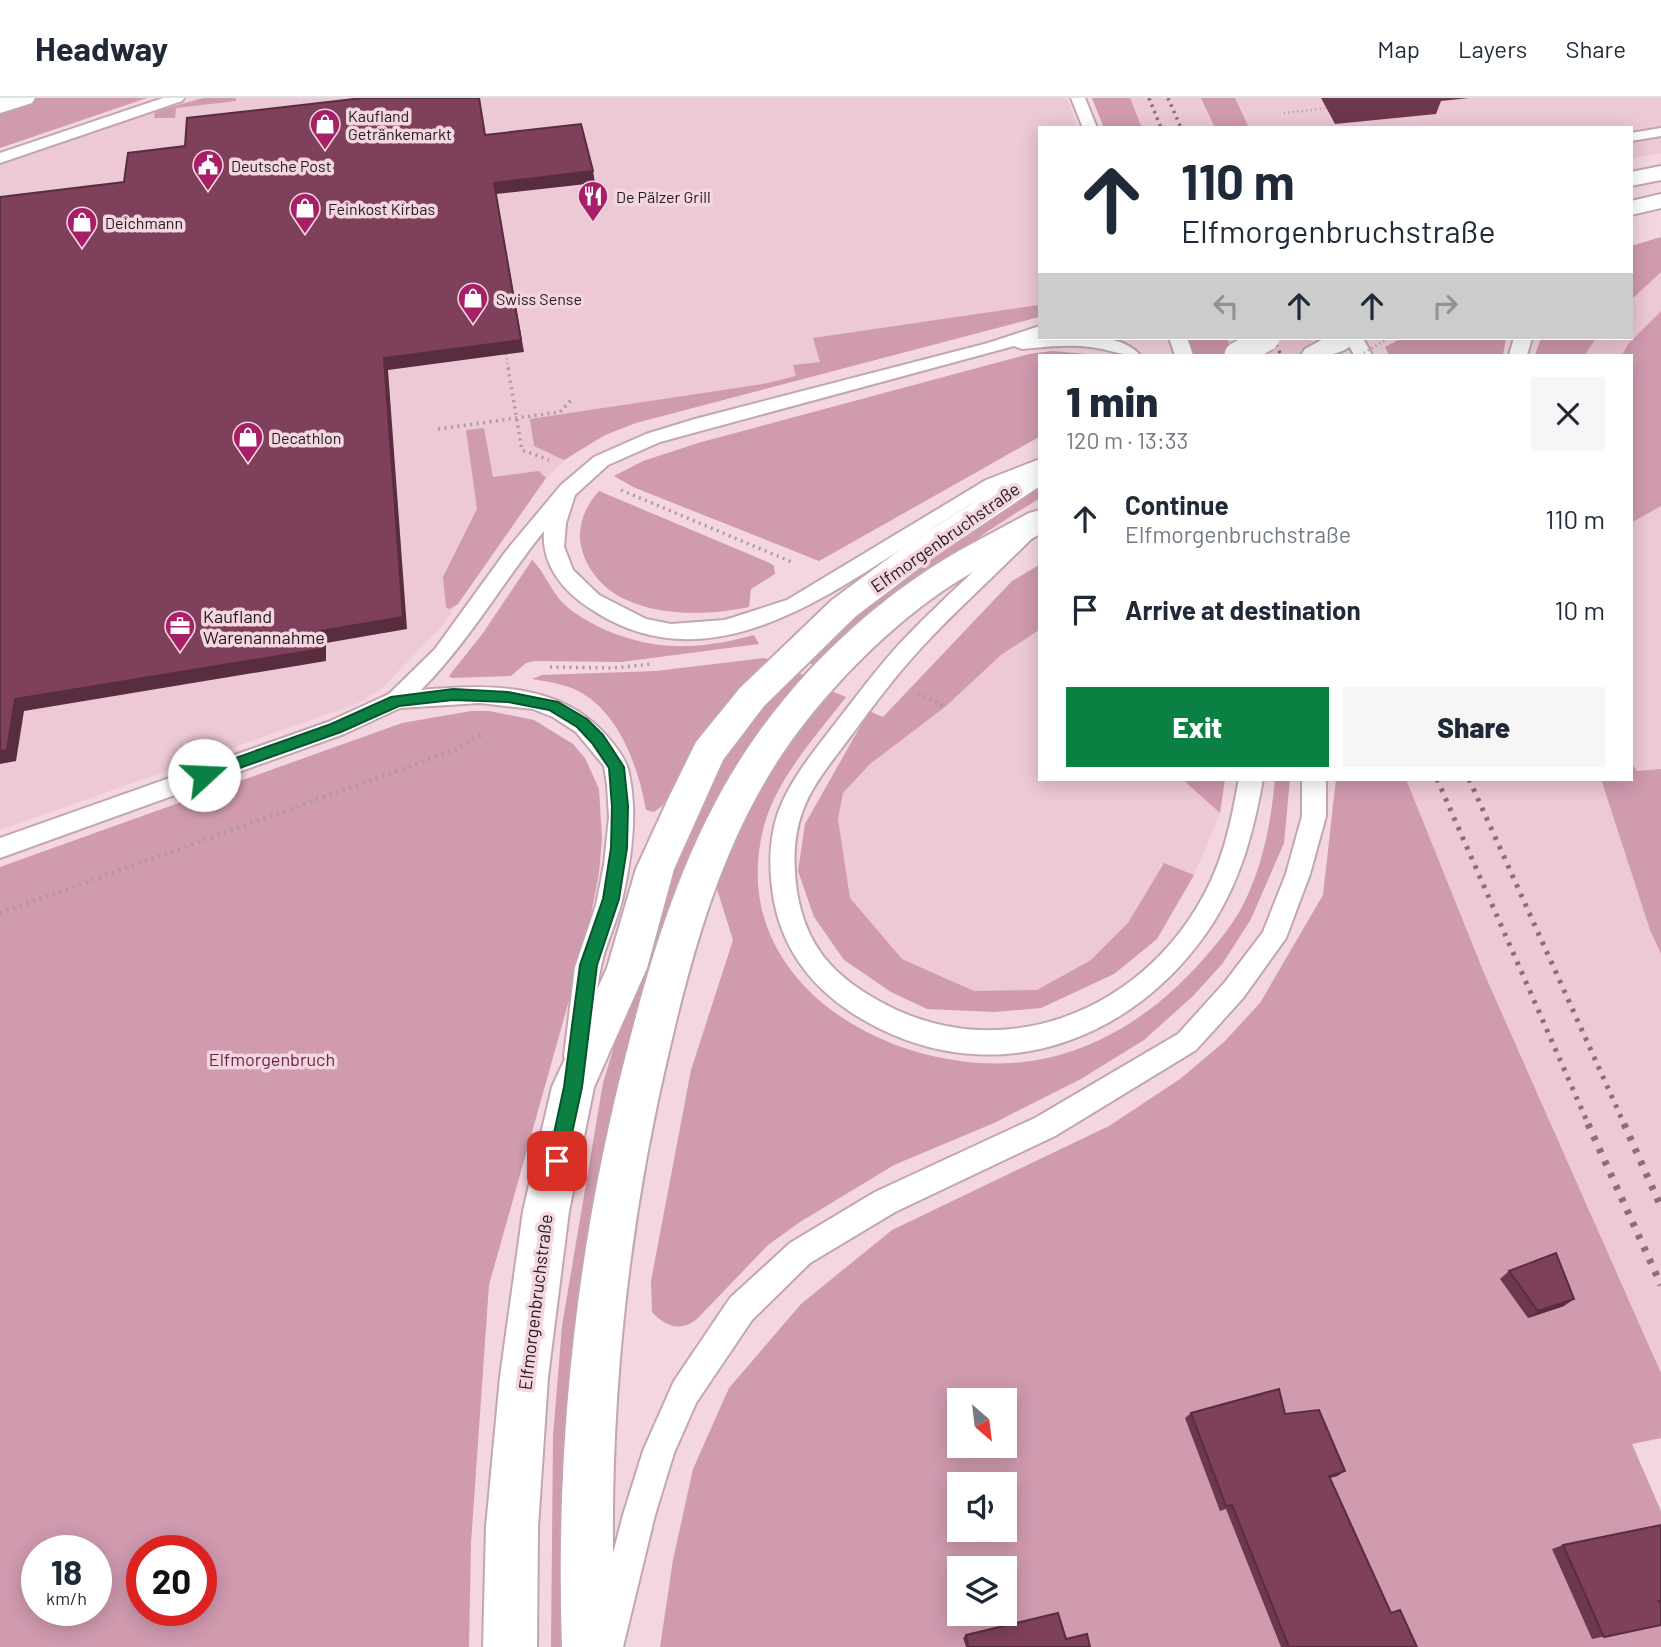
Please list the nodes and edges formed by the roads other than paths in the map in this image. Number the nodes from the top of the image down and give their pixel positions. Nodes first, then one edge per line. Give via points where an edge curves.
1 (24, 98) edge
2 (177, 98) edge
3 (1078, 98) edge
4 (0, 106) edge
5 (1089, 126) edge
6 (1661, 132) edge
7 (1633, 137) edge
8 (0, 158) edge
9 (1661, 173) edge
10 (1633, 179) edge
11 (1038, 332) edge
12 (1064, 340) edge
13 (1064, 340) edge
14 (1263, 340) edge
15 (1341, 340) edge
16 (994, 347) junction
17 (1128, 354) edge
18 (1239, 354) edge
19 (1317, 354) edge
20 (1038, 466) edge
21 (1038, 472) edge
22 (568, 490) junction
23 (1038, 521) edge
24 (397, 700) junction
25 (1251, 781) edge
26 (1314, 781) edge
27 (0, 848) edge
28 (573, 1087) junction
29 (510, 1647) edge
30 (589, 1647) edge
31 (606, 1647) edge

1 - 4 main road
2 - 8 lane
3 - 5 lane
6 - 7 lane
9 - 10 main road
11 - 16 lane
12 - 16 lane
13 - 17 lane
14 - 18 main road, bridge
15 - 19 main road
16 - 22 lane via 653,438 601,461
20 - 22 lane via 993,484 794,606 764,619 715,629 653,629 616,617 575,586 554,550 556,520
21 - 28 main road, Elfmorgenbruchstraße via 844,608 752,697 709,752 655,869 628,968
22 - 24 lane via 513,556 443,655
23 - 25 lane via 929,626 867,698 802,786 788,818 780,861 789,917 802,948 831,982 869,1010 915,1032 970,1042 1010,1043 1057,1032 1132,996 1172,959 1205,918 1233,862 1248,811
23 - 30 main road, Elfmorgenbruchstraße via 930,583 823,677 776,734 705,863 674,950 640,1076 609,1237 587,1461
24 - 27 lane via 336,728
24 - 28 lane via 508,697 552,706 582,723 616,767 619,848 611,899 588,965
26 - 31 lane via 1314,817 1273,938 1187,1041 1045,1127 885,1202 800,1253 741,1309 685,1392 659,1451
28 - 29 main road, Elfmorgenbruchstraße via 546,1211 524,1377 512,1527

